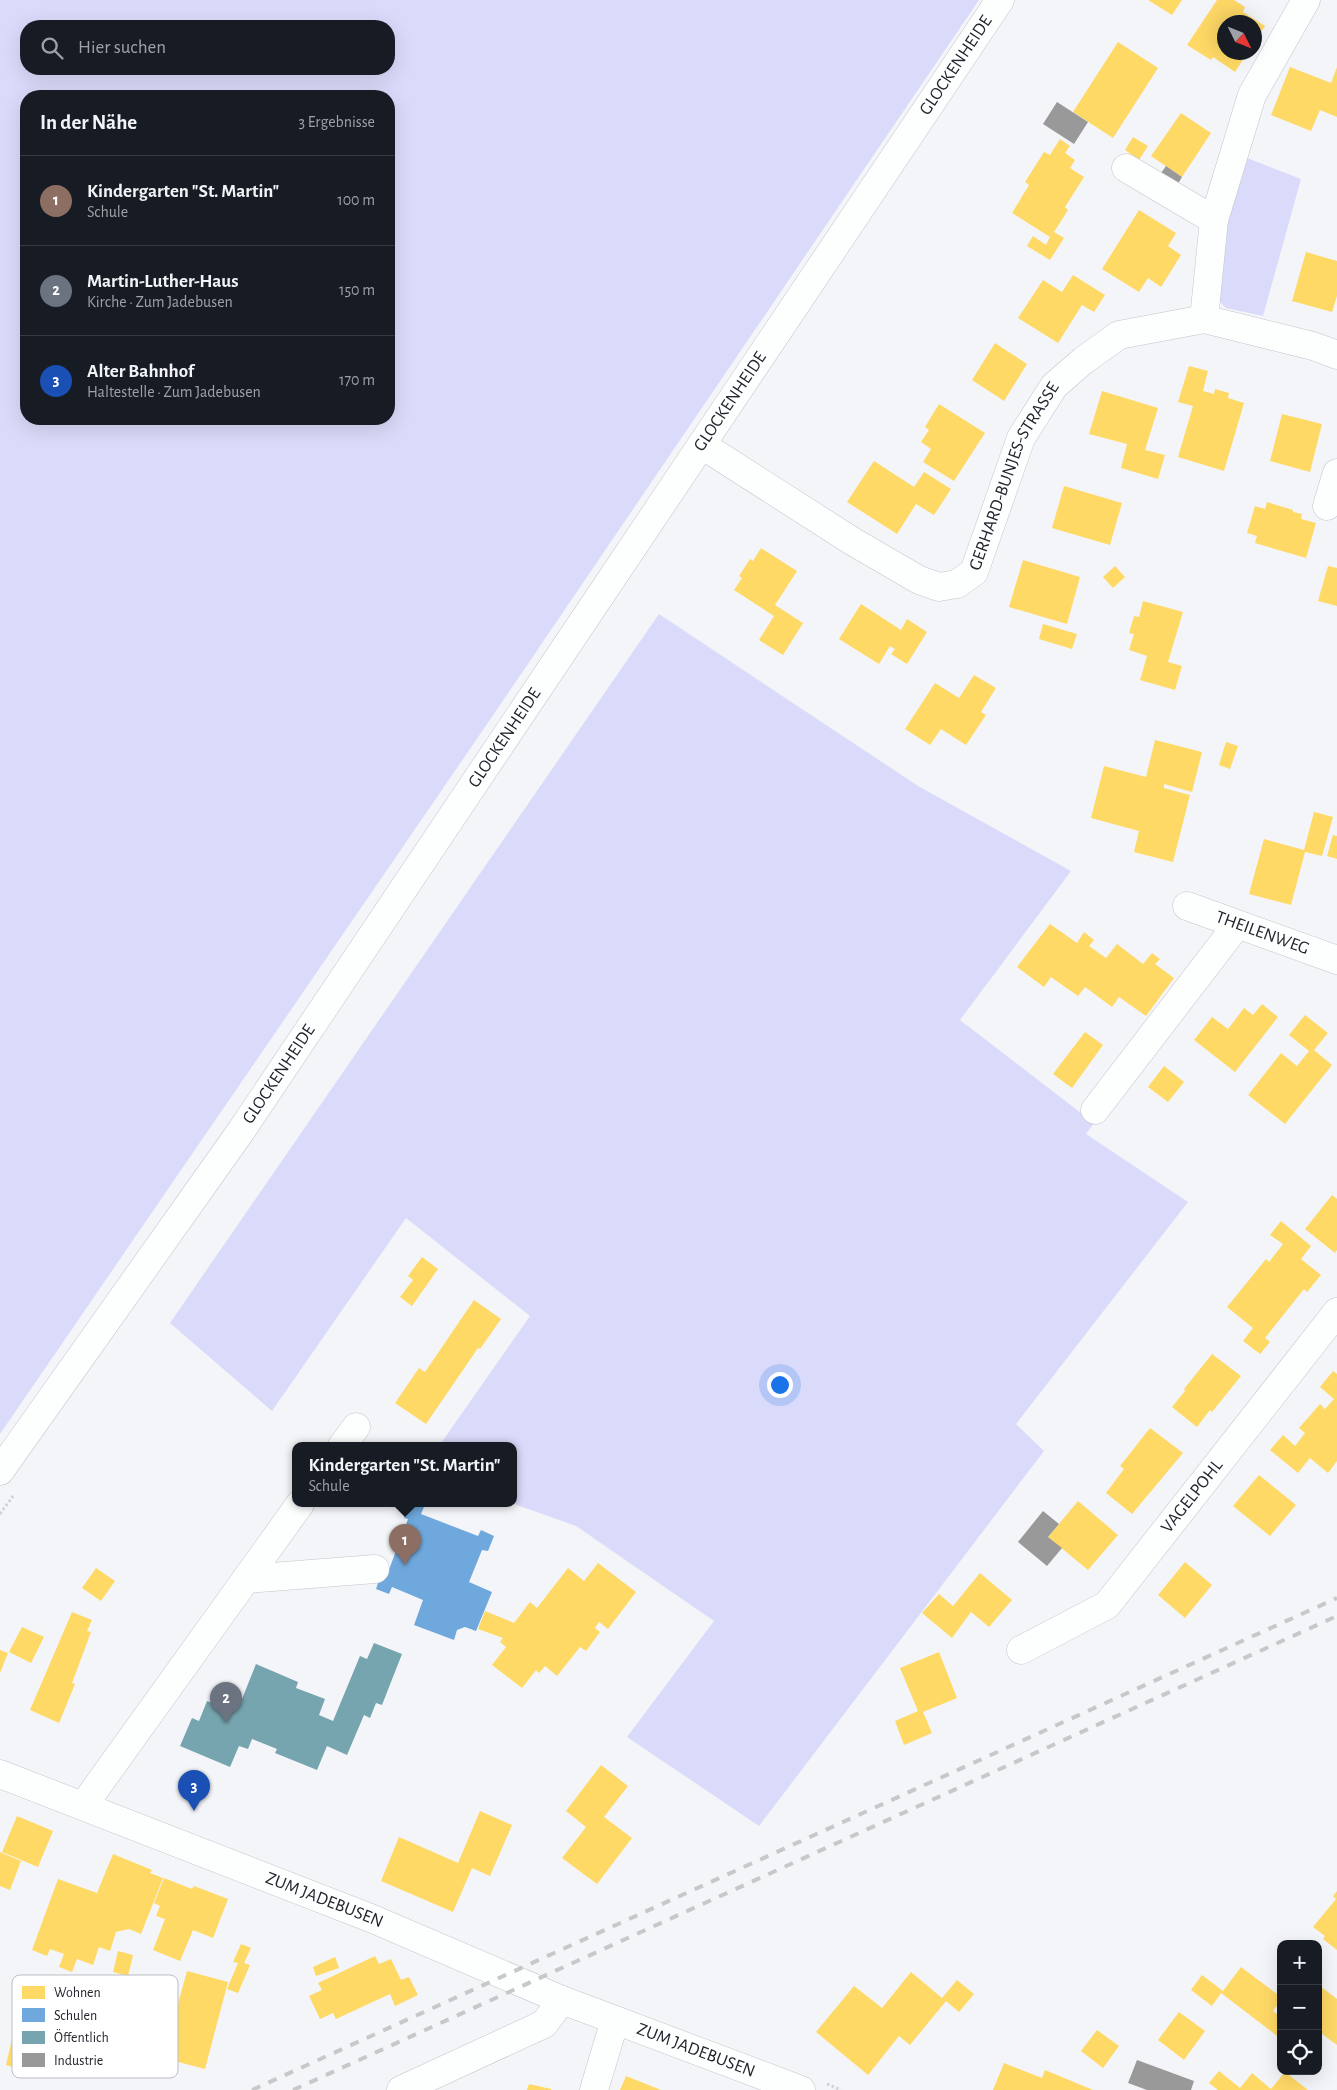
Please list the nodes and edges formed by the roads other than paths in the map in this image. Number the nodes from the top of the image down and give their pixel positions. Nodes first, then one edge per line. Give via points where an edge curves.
1 (1000, 0) edge
2 (1306, 0) edge
3 (1126, 168) dead end
4 (1214, 220) junction
5 (1204, 319) junction
6 (1337, 355) edge
7 (702, 445) junction
8 (1337, 473) edge
9 (1327, 506) dead end
10 (1187, 906) dead end
11 (1237, 925) junction
12 (1337, 960) edge
13 (1095, 1110) dead end
14 (1337, 1312) edge
15 (0, 1470) edge
16 (298, 1507) edge
17 (375, 1569) dead end
18 (246, 1579) junction
19 (1021, 1650) dead end
20 (0, 1774) edge
21 (82, 1806) junction
22 (562, 2000) junction
23 (615, 2020) junction
24 (762, 2083) edge
25 (401, 2090) edge
26 (594, 2090) edge
27 (801, 2090) edge

1 - 7 street, GLOCKENHEIDE
2 - 4 street via 1252,95
3 - 4 street
4 - 5 street
5 - 6 street, GERHARD-BUNJES-STRASSE
5 - 7 street, GERHARD-BUNJES-STRASSE via 1119,335 1054,386 1021,438 974,572 957,584 939,588 919,580
7 - 15 street, GLOCKENHEIDE via 241,1131
8 - 9 street
10 - 11 street, THEILENWEG
11 - 12 street, THEILENWEG
11 - 13 street
14 - 19 street, VAGELPOHL via 1107,1605
16 - 18 street
17 - 18 street
18 - 21 street
20 - 21 street, ZUM JADEBUSEN
21 - 22 street, ZUM JADEBUSEN via 373,1919
22 - 23 street, ZUM JADEBUSEN
22 - 25 street via 544,2024
23 - 24 street, ZUM JADEBUSEN
23 - 26 street
24 - 27 street, ZUM JADEBUSEN

